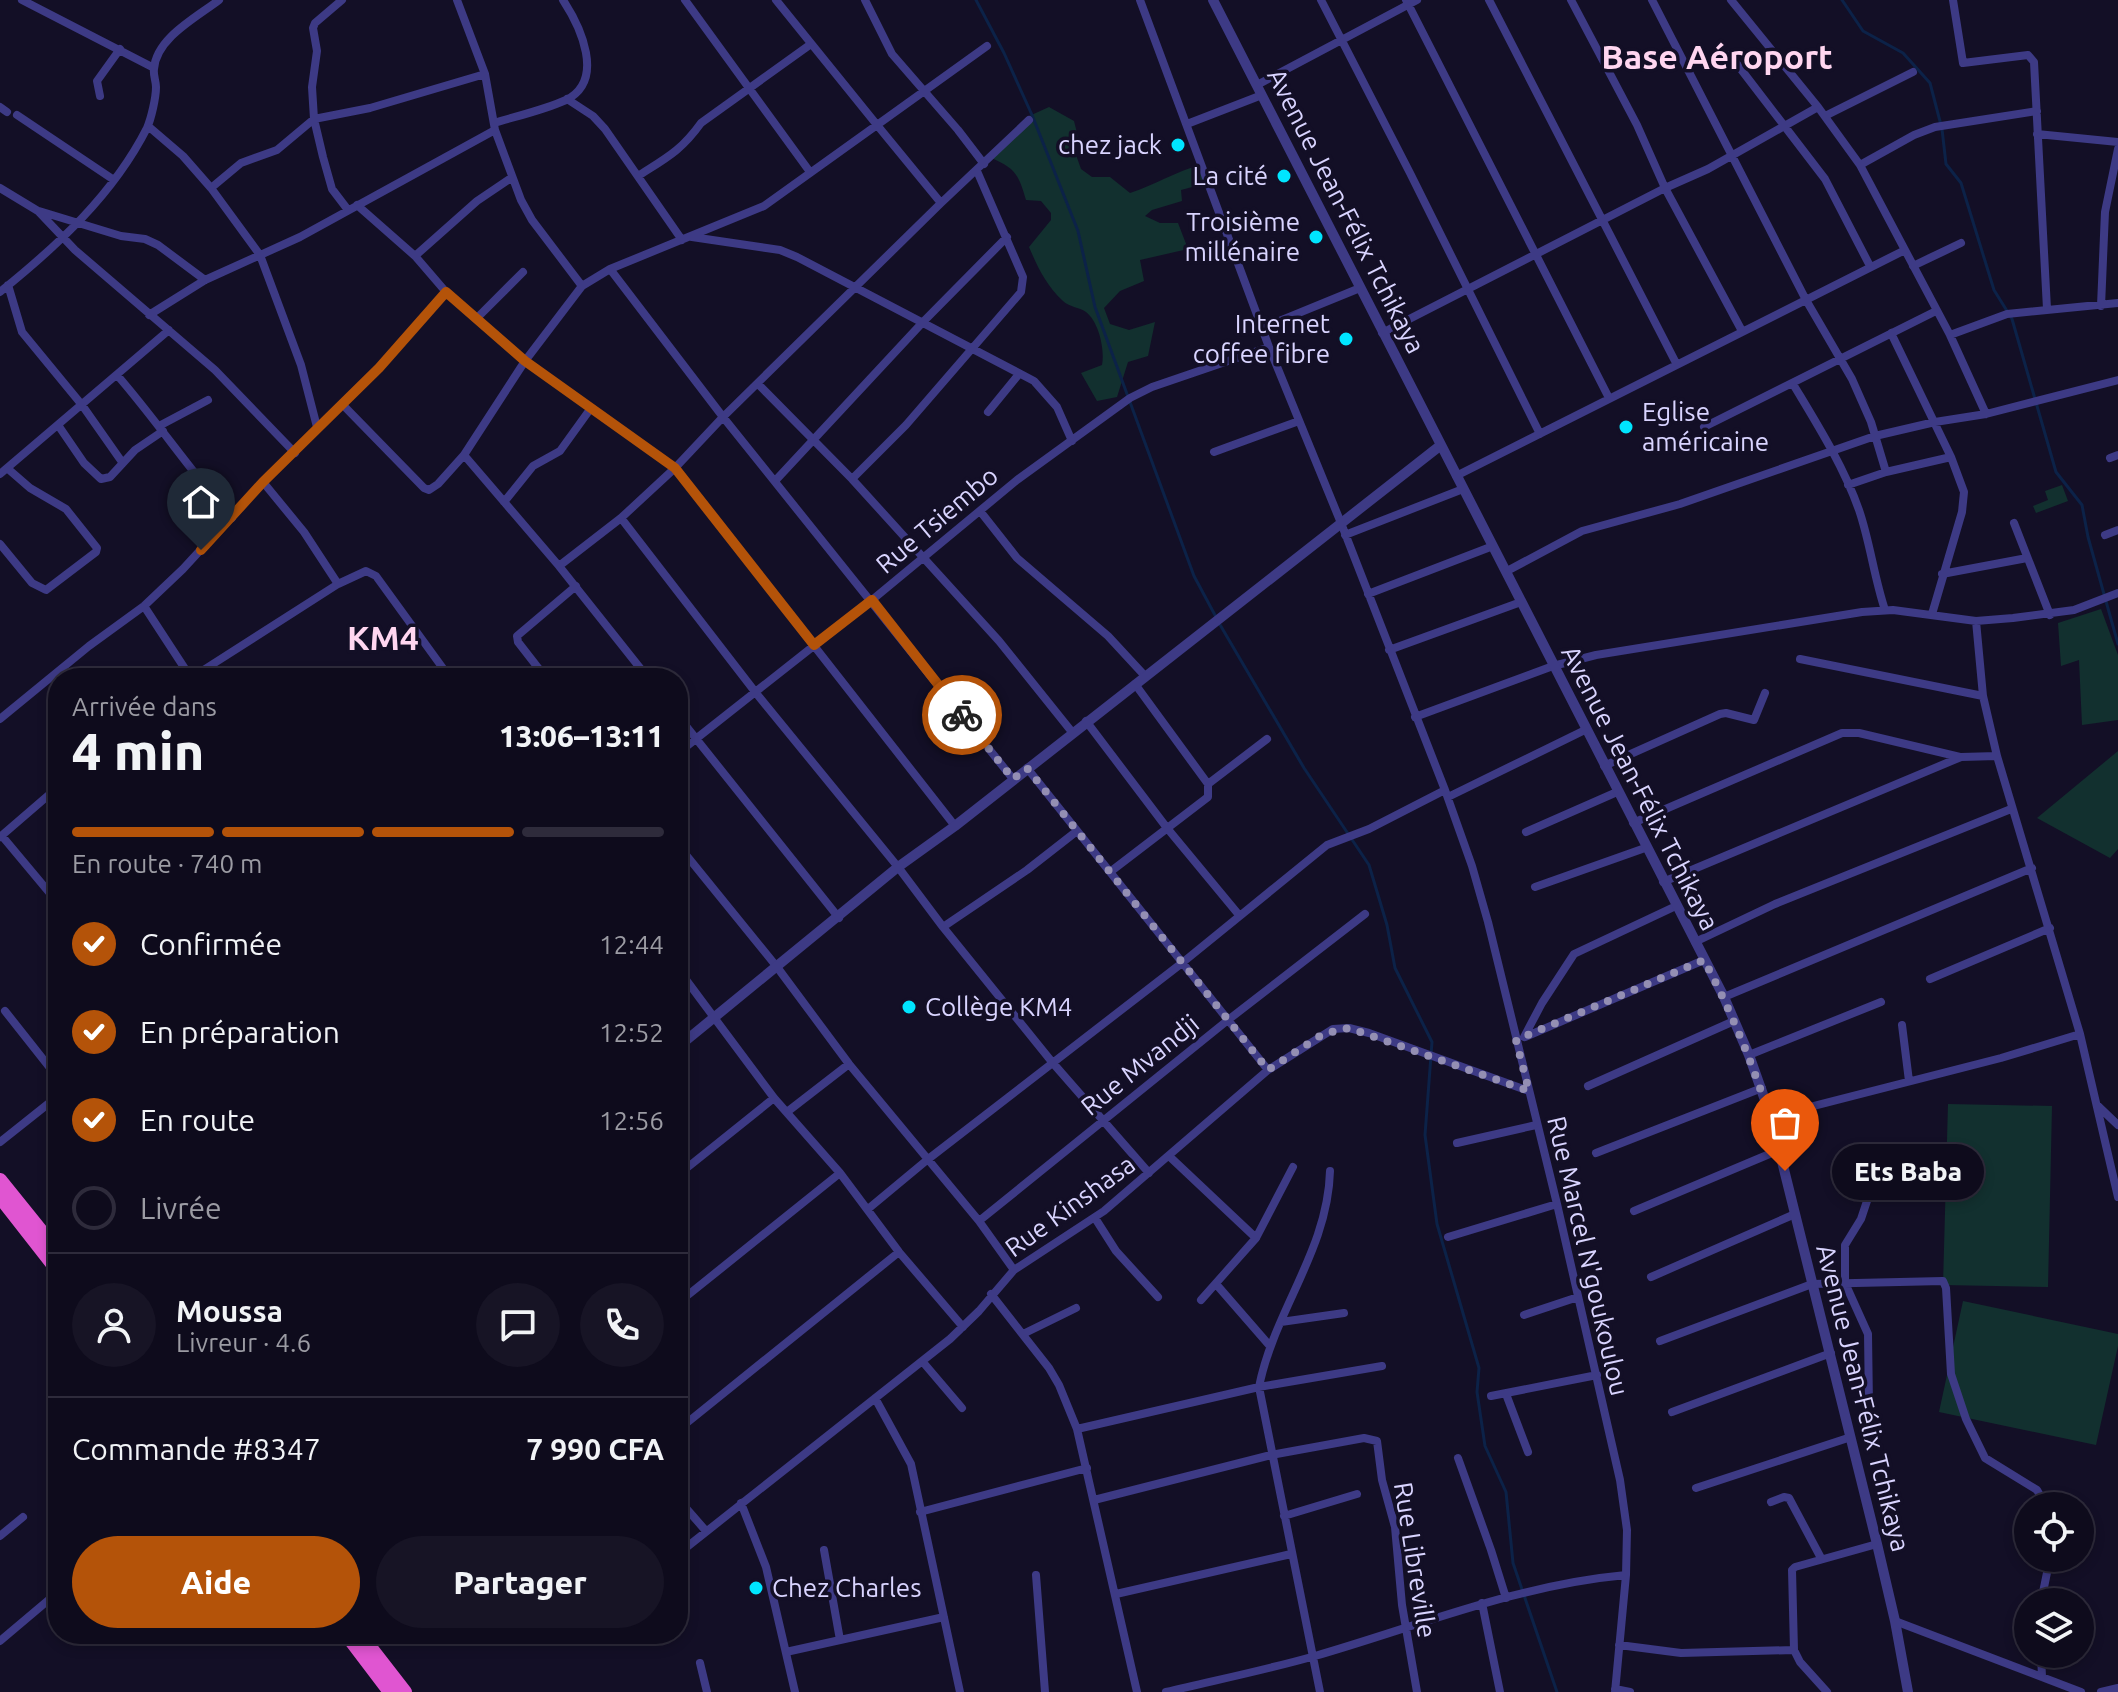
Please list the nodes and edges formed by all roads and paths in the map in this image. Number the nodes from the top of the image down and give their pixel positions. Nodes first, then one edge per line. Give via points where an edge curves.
1 (22, 0) edge
2 (201, 0) edge
3 (219, 0) edge
4 (342, 0) edge
5 (457, 0) edge
6 (563, 0) edge
7 (685, 0) edge
8 (776, 0) edge
9 (865, 0) edge
10 (1140, 0) edge
11 (1213, 0) edge
12 (1321, 0) edge
13 (1489, 0) edge
14 (1571, 0) edge
15 (1652, 0) edge
16 (1731, 0) edge
17 (1953, 0) edge
18 (1411, 2) edge
19 (209, 8) junction
20 (1342, 40) junction
21 (811, 44) junction
22 (987, 46) dead end
23 (120, 49) junction
24 (1730, 55) dead end
25 (154, 68) junction
26 (1913, 72) dead end
27 (485, 74) junction
28 (750, 90) junction
29 (1260, 90) junction
30 (925, 91) junction
31 (100, 96) dead end
32 (567, 99) junction
33 (1818, 107) junction
34 (8, 111) edge
35 (2037, 111) junction
36 (1825, 116) junction
37 (314, 119) junction
38 (1029, 120) dead end
39 (1187, 124) junction
40 (877, 125) junction
41 (148, 126) junction
42 (1786, 126) junction
43 (494, 127) junction
44 (2037, 134) junction
45 (2118, 142) edge
46 (2118, 149) edge
47 (1732, 156) junction
48 (1860, 165) junction
49 (980, 167) junction
50 (810, 172) junction
51 (638, 176) junction
52 (511, 178) junction
53 (114, 180) junction
54 (0, 188) edge
55 (211, 188) junction
56 (1665, 188) junction
57 (941, 203) junction
58 (357, 205) junction
59 (348, 210) junction
60 (38, 211) junction
61 (1602, 220) junction
62 (79, 222) junction
63 (1007, 237) junction
64 (62, 238) junction
65 (687, 238) junction
66 (1961, 243) dead end
67 (1905, 250) junction
68 (1537, 254) junction
69 (260, 255) junction
70 (415, 256) junction
71 (1870, 266) junction
72 (1913, 266) junction
73 (610, 269) junction
74 (523, 272) dead end
75 (205, 280) junction
76 (8, 285) junction
77 (582, 286) junction
78 (856, 287) junction
79 (1360, 288) junction
80 (1466, 288) junction
81 (0, 292) edge
82 (446, 292) junction
83 (1806, 300) junction
84 (2118, 303) edge
85 (2101, 306) junction
86 (2047, 309) junction
87 (1936, 311) junction
88 (149, 315) junction
89 (476, 319) junction
90 (923, 322) junction
91 (1262, 328) junction
92 (169, 330) junction
93 (1742, 331) junction
94 (1382, 333) junction
95 (1891, 333) junction
96 (1950, 335) junction
97 (1269, 347) junction
98 (972, 348) junction
99 (1839, 360) junction
100 (525, 361) junction
101 (1676, 363) junction
102 (1019, 374) junction
103 (117, 375) junction
104 (2118, 380) edge
105 (758, 384) junction
106 (1793, 384) junction
107 (1609, 398) junction
108 (208, 400) dead end
109 (82, 405) junction
110 (343, 405) junction
111 (591, 408) junction
112 (988, 412) dead end
113 (1986, 414) junction
114 (723, 417) junction
115 (1299, 421) junction
116 (1935, 422) junction
117 (58, 425) junction
118 (317, 427) junction
119 (1704, 427) dead end
120 (161, 428) junction
121 (1540, 434) junction
122 (1875, 436) junction
123 (813, 439) junction
124 (1072, 441) junction
125 (1441, 445) junction
126 (1832, 451) junction
127 (1214, 452) dead end
128 (295, 453) junction
129 (464, 455) junction
130 (1951, 457) junction
131 (122, 462) junction
132 (675, 468) junction
133 (4, 471) edge
134 (1886, 472) junction
135 (1456, 476) junction
136 (852, 479) junction
137 (775, 481) junction
138 (263, 482) junction
139 (1848, 485) junction
140 (1463, 489) junction
141 (504, 502) junction
142 (980, 511) junction
143 (232, 518) junction
144 (621, 518) junction
145 (1341, 523) junction
146 (2014, 523) dead end
147 (2118, 530) edge
148 (1345, 535) junction
149 (2105, 535) dead end
150 (0, 544) edge
151 (1493, 546) junction
152 (924, 557) junction
153 (2027, 558) junction
154 (559, 566) junction
155 (1507, 571) junction
156 (1942, 574) junction
157 (338, 584) junction
158 (576, 586) junction
159 (2118, 593) edge
160 (1368, 594) junction
161 (872, 600) junction
162 (1521, 602) junction
163 (144, 606) junction
164 (1885, 610) junction
165 (1932, 614) junction
166 (2050, 615) junction
167 (1976, 621) junction
168 (814, 645) junction
169 (1389, 650) junction
170 (1800, 659) dead end
171 (1553, 666) junction
172 (62, 668) edge
173 (184, 668) edge
174 (207, 668) edge
175 (443, 668) edge
176 (538, 668) edge
177 (640, 668) edge
178 (1145, 676) junction
179 (48, 680) edge
180 (1135, 684) junction
181 (756, 693) junction
182 (1765, 693) dead end
183 (1983, 696) junction
184 (1415, 717) junction
185 (0, 719) edge
186 (1086, 721) junction
187 (688, 729) edge
188 (1585, 730) junction
189 (1072, 732) junction
190 (696, 739) junction
191 (1267, 739) dead end
192 (688, 745) edge
193 (1997, 756) junction
194 (1961, 757) junction
195 (1604, 766) junction
196 (1027, 768) junction
197 (1013, 779) junction
198 (1208, 784) junction
199 (1617, 792) junction
200 (1446, 794) junction
201 (48, 796) edge
202 (2011, 809) junction
203 (1633, 823) junction
204 (955, 826) junction
205 (1167, 828) junction
206 (1077, 831) junction
207 (1526, 832) dead end
208 (1, 836) edge
209 (1645, 848) junction
210 (688, 857) edge
211 (898, 867) junction
212 (2032, 868) junction
213 (1110, 872) junction
214 (1663, 882) junction
215 (1535, 887) dead end
216 (48, 891) edge
217 (1676, 906) junction
218 (1365, 914) dead end
219 (1239, 915) junction
220 (839, 918) junction
221 (943, 927) junction
222 (2050, 928) junction
223 (1695, 942) junction
224 (1704, 960) junction
225 (1182, 963) junction
226 (777, 967) junction
227 (1930, 979) dead end
228 (688, 982) edge
229 (1724, 997) junction
230 (1881, 1002) dead end
231 (5, 1011) dead end
232 (715, 1017) junction
233 (1228, 1020) junction
234 (1734, 1021) junction
235 (1902, 1025) dead end
236 (2080, 1034) junction
237 (1520, 1038) junction
238 (688, 1039) edge
239 (1749, 1055) junction
240 (1052, 1062) junction
241 (849, 1064) junction
242 (48, 1065) edge
243 (1268, 1070) junction
244 (1909, 1081) junction
245 (1588, 1086) dead end
246 (1762, 1088) junction
247 (1529, 1091) junction
248 (774, 1098) junction
249 (48, 1104) edge
250 (2098, 1105) junction
251 (787, 1112) junction
252 (1771, 1117) junction
253 (1104, 1120) junction
254 (1536, 1125) junction
255 (2118, 1125) edge
256 (0, 1142) edge
257 (1457, 1143) dead end
258 (1779, 1150) junction
259 (1596, 1153) dead end
260 (1169, 1156) junction
261 (1862, 1158) dead end
262 (927, 1160) junction
263 (688, 1167) edge
264 (1293, 1167) dead end
265 (1330, 1171) dead end
266 (840, 1173) junction
267 (1149, 1173) junction
268 (0, 1180) edge
269 (0, 1197) edge
270 (2118, 1197) edge
271 (1557, 1204) junction
272 (868, 1209) junction
273 (1634, 1211) dead end
274 (1795, 1214) junction
275 (1095, 1218) junction
276 (979, 1221) junction
277 (1448, 1237) dead end
278 (1256, 1238) junction
279 (48, 1240) edge
280 (899, 1252) junction
281 (48, 1258) edge
282 (1014, 1270) junction
283 (1651, 1277) dead end
284 (1845, 1283) junction
285 (1216, 1284) junction
286 (1812, 1284) junction
287 (991, 1294) junction
288 (688, 1295) edge
289 (1158, 1297) dead end
290 (1578, 1297) junction
291 (1201, 1300) dead end
292 (1076, 1308) dead end
293 (1344, 1313) dead end
294 (1524, 1315) dead end
295 (1281, 1322) junction
296 (963, 1327) junction
297 (1023, 1334) junction
298 (1660, 1341) dead end
299 (1270, 1346) junction
300 (1831, 1353) junction
301 (922, 1361) junction
302 (1382, 1366) dead end
303 (1597, 1375) junction
304 (1259, 1387) junction
305 (1506, 1394) junction
306 (1491, 1396) dead end
307 (875, 1398) junction
308 (1869, 1406) dead end
309 (962, 1408) dead end
310 (1672, 1412) dead end
311 (688, 1422) edge
312 (1077, 1429) junction
313 (1851, 1437) junction
314 (1528, 1452) dead end
315 (1271, 1455) junction
316 (1458, 1458) dead end
317 (1087, 1468) junction
318 (1696, 1488) dead end
319 (2038, 1492) edge
320 (1357, 1494) dead end
321 (1094, 1500) junction
322 (1771, 1502) dead end
323 (741, 1503) junction
324 (688, 1510) edge
325 (920, 1512) junction
326 (1284, 1516) junction
327 (23, 1517) dead end
328 (706, 1531) junction
329 (0, 1536) edge
330 (1877, 1544) junction
331 (688, 1546) edge
332 (824, 1550) dead end
333 (1291, 1554) junction
334 (1821, 1558) junction
335 (1036, 1575) dead end
336 (1626, 1575) junction
337 (1116, 1594) junction
338 (1506, 1598) junction
339 (48, 1600) edge
340 (1482, 1603) junction
341 (944, 1617) junction
342 (1895, 1621) junction
343 (1406, 1628) junction
344 (840, 1640) junction
345 (0, 1641) edge
346 (354, 1644) edge
347 (368, 1644) edge
348 (1619, 1645) junction
349 (1794, 1650) junction
350 (786, 1652) junction
351 (1313, 1656) junction
352 (700, 1663) dead end
353 (2042, 1668) edge
354 (2042, 1677) junction
355 (2118, 1688) edge
356 (1615, 1690) edge
357 (390, 1692) edge
358 (405, 1692) edge
359 (707, 1692) edge
360 (795, 1692) edge
361 (960, 1692) edge
362 (1045, 1692) edge
363 (1137, 1692) edge
364 (1166, 1692) edge
365 (1320, 1692) edge
366 (1417, 1692) edge
367 (1500, 1692) edge
368 (1630, 1692) edge
369 (1827, 1692) edge
370 (1908, 1692) edge
371 (2081, 1692) edge
372 (2101, 1692) edge

1 - 23 street
2 - 19 street
3 - 19 street
4 - 37 street via 313,28
5 - 27 street
6 - 32 street via 576,20 587,56 580,88
7 - 28 street
8 - 21 street
9 - 30 street via 892,54
10 - 39 street, Rue Marcel N'goukoulou
11 - 29 street, Avenue Jean-Félix Tchikaya
12 - 20 street
13 - 61 street
14 - 56 street
15 - 47 street
16 - 33 street
17 - 35 street via 1963,63 2033,57
18 - 20 street
18 - 68 street
19 - 25 street via 169,40
20 - 29 street
20 - 80 street
21 - 28 street
21 - 40 street
22 - 30 street
23 - 25 street
23 - 31 street via 97,81
24 - 42 street
25 - 41 street via 155,104
26 - 36 street
27 - 37 street
27 - 43 street
28 - 50 street
28 - 51 street via 701,123 678,151
29 - 39 street
29 - 79 street, Avenue Jean-Félix Tchikaya
30 - 40 street
30 - 49 street
32 - 43 street
32 - 51 street via 593,116
33 - 36 street
33 - 42 street
34 - 53 street
35 - 44 street
35 - 48 street via 1935,127
36 - 48 street
37 - 55 street via 277,150 241,163
37 - 59 street via 332,189
38 - 49 street
39 - 91 street, Rue Marcel N'goukoulou
40 - 50 street
40 - 57 street
41 - 53 street
41 - 55 street
42 - 47 street
42 - 71 street via 1825,179
43 - 52 street
43 - 58 street
44 - 45 street
44 - 86 street
46 - 85 street via 2105,212
47 - 56 street
47 - 83 street
48 - 67 street
49 - 57 street
49 - 63 street
50 - 65 street via 764,206
51 - 65 street
52 - 70 street
52 - 77 street via 532,220
53 - 62 street
54 - 60 street
55 - 69 street
56 - 61 street
56 - 93 street
57 - 78 street
58 - 59 street
58 - 70 street
59 - 69 street
60 - 62 street
60 - 64 street
61 - 68 street
61 - 101 street
62 - 64 street
62 - 75 street via 145,239
63 - 90 street
63 - 98 street via 1024,285
64 - 76 street
64 - 88 street
65 - 73 street
65 - 78 street via 780,250
66 - 72 street
67 - 71 street
67 - 72 street
68 - 80 street
68 - 107 street
69 - 75 street
69 - 118 street via 301,365
70 - 82 street
71 - 83 street
72 - 87 street
73 - 77 street
73 - 114 street
74 - 89 street
75 - 88 street
76 - 81 street
76 - 109 street via 22,332
77 - 100 street
78 - 90 street
78 - 105 street
79 - 91 street
79 - 94 street, Avenue Jean-Félix Tchikaya
80 - 94 street
80 - 121 street
82 - 89 street
82 - 110 street
83 - 93 street
83 - 99 street
84 - 85 street
85 - 86 street
86 - 96 street via 2007,314
87 - 95 street
87 - 96 street
88 - 92 street
89 - 100 street
90 - 98 street
90 - 123 street
91 - 97 street, Rue Marcel N'goukoulou
92 - 103 street
92 - 128 street
93 - 101 street
94 - 125 street, Avenue Jean-Félix Tchikaya
95 - 99 street
95 - 116 street
96 - 113 street
97 - 115 street, Rue Marcel N'goukoulou
97 - 124 street, Rue Tsiembo via 1152,387
98 - 102 street
98 - 136 street
99 - 106 street
99 - 122 street
100 - 111 street
100 - 129 street
101 - 107 street
102 - 112 street
102 - 124 street via 1046,392
103 - 109 street
103 - 120 street
104 - 113 street
105 - 114 street
105 - 123 street
106 - 119 street
106 - 126 street
107 - 121 street
108 - 120 street
109 - 117 street
109 - 131 street
110 - 118 street
110 - 129 street via 426,490
111 - 132 street
111 - 141 street via 560,451 533,466
113 - 116 street
114 - 132 street
114 - 137 street
115 - 127 street
115 - 145 street, Rue Marcel N'goukoulou
116 - 122 street
116 - 130 street
117 - 131 street via 98,477 110,477
117 - 133 street
118 - 128 street
120 - 131 street
120 - 143 street
121 - 135 street
122 - 126 street
122 - 134 street
123 - 136 street
123 - 137 street
124 - 142 street, Rue Tsiembo
125 - 135 street, Avenue Jean-Félix Tchikaya
125 - 145 street
126 - 139 street
126 - 155 street via 1680,504 1582,531
128 - 138 street
129 - 141 street
130 - 134 street
130 - 156 street via 1964,492
132 - 144 street
132 - 168 street
133 - 150 street via 66,509 97,548 46,590 32,583
134 - 139 street
135 - 140 street, Avenue Jean-Félix Tchikaya
136 - 152 street
137 - 161 street
138 - 143 street
138 - 157 street
139 - 164 street
140 - 148 street
140 - 151 street, Avenue Jean-Félix Tchikaya
141 - 154 street
142 - 152 street, Rue Tsiembo
142 - 178 street via 1017,558 1108,636
143 - 163 street
144 - 154 street
144 - 181 street
145 - 148 street, Rue Marcel N'goukoulou
145 - 178 street
146 - 153 street
147 - 149 street
148 - 160 street, Rue Marcel N'goukoulou
151 - 155 street, Avenue Jean-Félix Tchikaya
151 - 160 street
152 - 161 street, Rue Tsiembo
152 - 189 street
153 - 156 street
153 - 166 street
154 - 158 street
155 - 162 street, Avenue Jean-Félix Tchikaya
156 - 165 street
157 - 174 street
157 - 175 street via 366,571 376,576
158 - 176 street via 517,636
158 - 177 street
159 - 166 street
160 - 169 street, Rue Marcel N'goukoulou
161 - 168 street, Rue Tsiembo
161 - 197 street
162 - 169 street
162 - 171 street, Avenue Jean-Félix Tchikaya
163 - 172 street
163 - 173 street
164 - 165 street
164 - 171 street
165 - 167 street
166 - 167 street
167 - 183 street
168 - 181 street, Rue Tsiembo
168 - 204 street
169 - 184 street, Rue Marcel N'goukoulou
170 - 183 street
171 - 184 street
171 - 188 street, Avenue Jean-Félix Tchikaya
178 - 180 street
179 - 185 street
180 - 186 street
180 - 198 street
181 - 190 street, Rue Tsiembo
181 - 211 street
182 - 195 street via 1754,720 1720,714
183 - 193 street
184 - 200 street, Rue Marcel N'goukoulou
186 - 189 street
186 - 205 street
187 - 190 street
188 - 195 street, Avenue Jean-Félix Tchikaya
188 - 200 street
189 - 196 street
190 - 192 street, Rue Tsiembo
190 - 220 street
191 - 198 street
193 - 194 street
193 - 202 street
194 - 203 street via 1842,733
194 - 214 street
195 - 199 street, Avenue Jean-Félix Tchikaya
196 - 197 street
196 - 206 street
197 - 204 street
198 - 205 street via 1208,797
199 - 203 street, Avenue Jean-Félix Tchikaya
199 - 207 street
200 - 219 street via 1327,845
200 - 237 street, Rue Marcel N'goukoulou
201 - 208 street
202 - 212 street
202 - 223 street
203 - 209 street, Avenue Jean-Félix Tchikaya
204 - 211 street
205 - 213 street
205 - 219 street
206 - 213 street
206 - 221 street
208 - 216 street
209 - 214 street, Avenue Jean-Félix Tchikaya
209 - 215 street
210 - 226 street
211 - 220 street
211 - 221 street
212 - 222 street
212 - 229 street
213 - 225 street
214 - 217 street, Avenue Jean-Félix Tchikaya
217 - 223 street, Avenue Jean-Félix Tchikaya
217 - 237 street via 1574,954
218 - 233 street, Rue Mvandji
219 - 225 street
220 - 226 street
221 - 240 street
222 - 227 street
222 - 236 street
223 - 224 street, Avenue Jean-Félix Tchikaya
224 - 229 street, Avenue Jean-Félix Tchikaya
224 - 237 street
225 - 233 street
225 - 240 street
226 - 232 street
226 - 241 street
228 - 232 street
229 - 234 street, Avenue Jean-Félix Tchikaya
230 - 239 street
231 - 242 street
232 - 238 street
232 - 248 street
233 - 243 street
233 - 253 street, Rue Mvandji
234 - 239 street, Avenue Jean-Félix Tchikaya
234 - 245 street
235 - 244 street
236 - 244 street
236 - 250 street
237 - 247 street, Rue Marcel N'goukoulou
239 - 246 street, Avenue Jean-Félix Tchikaya
240 - 253 street
240 - 262 street
241 - 251 street
241 - 262 street
243 - 247 street, Rue Kinshasa via 1323,1034 1349,1028
243 - 260 street, Rue Kinshasa
244 - 252 street
246 - 252 street, Avenue Jean-Félix Tchikaya
246 - 259 street
247 - 254 street, Rue Marcel N'goukoulou
248 - 251 street
248 - 263 street
249 - 256 street
250 - 255 street
250 - 270 street
251 - 266 street
252 - 258 street, Avenue Jean-Félix Tchikaya
253 - 267 street
253 - 276 street, Rue Mvandji
254 - 257 street
254 - 271 street, Rue Marcel N'goukoulou
258 - 273 street
258 - 274 street, Avenue Jean-Félix Tchikaya
260 - 267 street, Rue Kinshasa
260 - 278 street
261 - 284 street via 1867,1201 1845,1245
262 - 272 street
262 - 276 street
264 - 278 street
265 - 295 street via 1325,1216
266 - 272 street
266 - 288 street
267 - 275 street, Rue Kinshasa
268 - 279 highway
269 - 281 highway
271 - 277 street
271 - 290 street, Rue Marcel N'goukoulou
272 - 280 street
274 - 283 street
274 - 286 street, Avenue Jean-Félix Tchikaya
275 - 282 street, Rue Kinshasa
275 - 289 street via 1124,1261
276 - 282 street
278 - 285 street
280 - 296 street
280 - 311 street
282 - 287 street, Rue Kinshasa
284 - 286 street
284 - 308 street via 1868,1334
284 - 319 street via 1943,1281 1951,1374 1970,1429 1985,1458
285 - 291 street
285 - 299 street
286 - 298 street
286 - 300 street, Avenue Jean-Félix Tchikaya
287 - 296 street, Rue Kinshasa
287 - 297 street
290 - 294 street
290 - 303 street, Rue Marcel N'goukoulou
292 - 297 street
293 - 295 street
295 - 299 street
296 - 301 street, Rue Kinshasa
297 - 312 street via 1059,1385
299 - 304 street
300 - 310 street
300 - 313 street, Avenue Jean-Félix Tchikaya
301 - 307 street, Rue Kinshasa
301 - 309 street
302 - 304 street
303 - 305 street
303 - 336 street, Rue Marcel N'goukoulou via 1626,1517
304 - 312 street
304 - 315 street
305 - 306 street
305 - 314 street
307 - 323 street, Rue Kinshasa
307 - 325 street via 908,1455
312 - 317 street
313 - 318 street
313 - 330 street, Avenue Jean-Félix Tchikaya
315 - 321 street
315 - 326 street
315 - 343 street, Rue Libreville via 1377,1441 1395,1527
316 - 338 street
317 - 321 street
317 - 325 street
320 - 326 street
321 - 337 street
322 - 334 street via 1789,1498
323 - 328 street, Rue Kinshasa
323 - 350 street via 766,1567
324 - 328 street
325 - 341 street
326 - 333 street
327 - 329 street
328 - 331 street, Rue Kinshasa
330 - 334 street
330 - 342 street, Avenue Jean-Félix Tchikaya
332 - 344 street
333 - 337 street
333 - 351 street
334 - 349 street via 1792,1570
335 - 362 street
336 - 338 street via 1578,1580
336 - 348 street, Rue Marcel N'goukoulou
337 - 363 street
338 - 340 street
339 - 345 street
340 - 343 street
340 - 367 street
341 - 344 street
341 - 361 street
342 - 354 street
342 - 370 street, Avenue Jean-Félix Tchikaya
343 - 351 street
343 - 366 street, Rue Libreville
344 - 350 street
346 - 357 highway
347 - 358 highway
348 - 349 street via 1681,1653
348 - 356 street, Rue Marcel N'goukoulou
349 - 369 street
350 - 360 street
351 - 364 street
351 - 365 street
352 - 359 street
353 - 354 street
354 - 371 street
355 - 372 street
356 - 368 street

